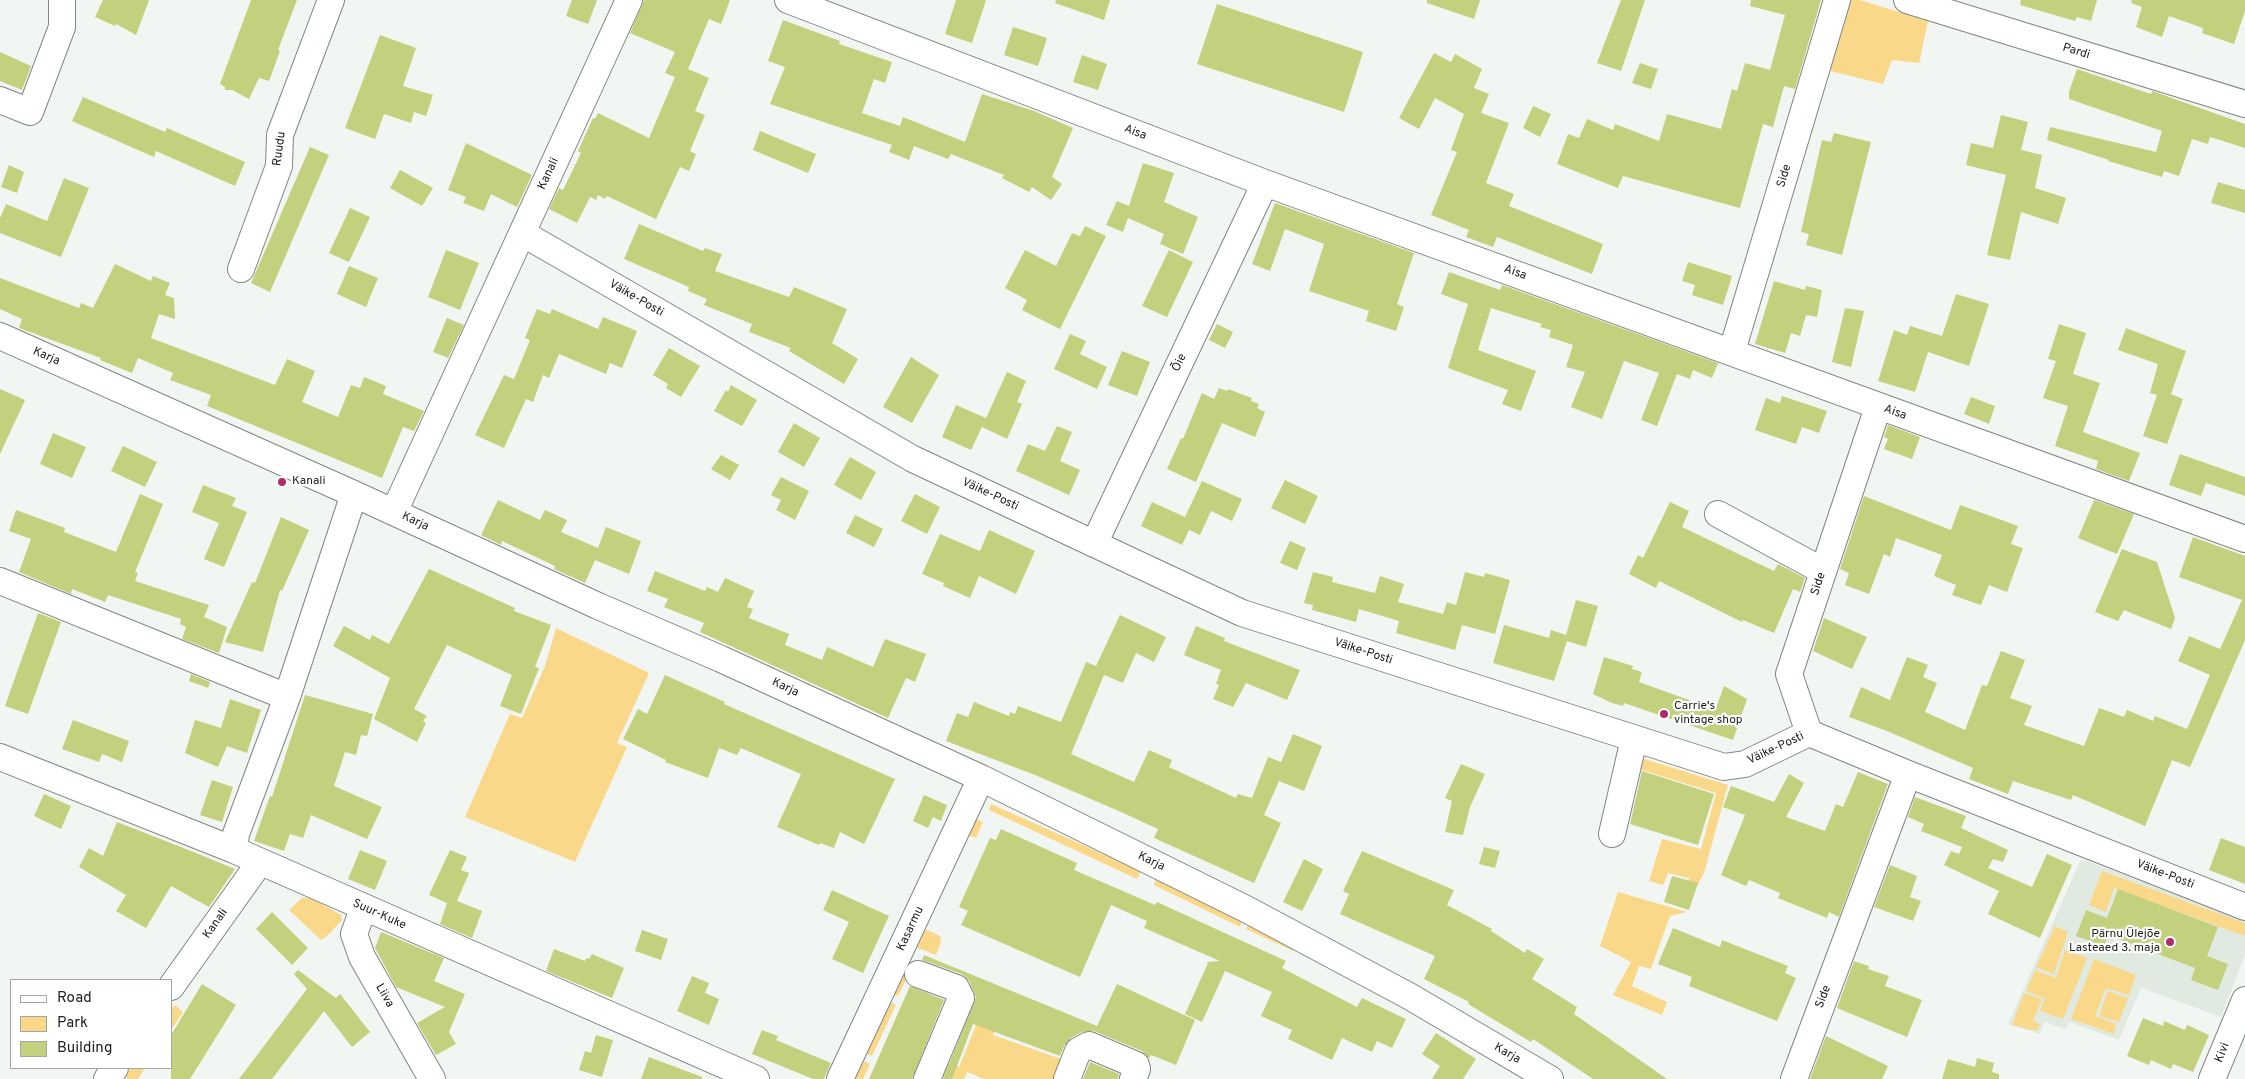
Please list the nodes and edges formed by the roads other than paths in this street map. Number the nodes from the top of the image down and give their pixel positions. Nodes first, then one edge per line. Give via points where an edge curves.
1 (62, 0) edge
2 (331, 0) edge
3 (629, 0) edge
4 (788, 0) edge
5 (1837, 0) edge
6 (1907, 0) edge
7 (0, 100) edge
8 (2245, 104) edge
9 (1265, 182) junction
10 (522, 233) junction
11 (241, 269) dead end
12 (0, 336) edge
13 (1732, 351) junction
14 (1878, 407) junction
15 (354, 494) junction
16 (394, 512) junction
17 (1718, 514) dead end
18 (2245, 539) edge
19 (1094, 544) junction
20 (1823, 571) junction
21 (0, 581) edge
22 (288, 697) junction
23 (1810, 733) junction
24 (1634, 739) junction
25 (0, 756) edge
26 (1908, 774) junction
27 (981, 778) junction
28 (1612, 834) dead end
29 (234, 850) junction
30 (260, 862) junction
31 (2245, 907) edge
32 (364, 909) junction
33 (918, 974) dead end
34 (172, 987) edge
35 (2245, 1000) edge
36 (432, 1079) edge
37 (756, 1079) edge
38 (840, 1079) edge
39 (927, 1079) edge
40 (1067, 1079) edge
41 (1134, 1079) edge
42 (1550, 1079) edge
43 (1794, 1079) edge
44 (2212, 1079) edge

1 - 7 street via 62,27 30,112
2 - 11 street, Ruudu via 280,135 280,166
3 - 10 street, Kanali
4 - 9 street, Aisa
5 - 13 street, Side
6 - 8 street, Pardi
9 - 13 street, Aisa
9 - 19 street, Õie
10 - 16 street, Kanali
10 - 19 street, Väike-Posti via 912,459
12 - 15 street, Karja
13 - 14 street, Aisa
14 - 18 street, Aisa
14 - 20 street, Side
15 - 16 street, Karja
15 - 22 street
16 - 27 street, Karja
17 - 20 street
19 - 24 street, Väike-Posti via 1242,613
20 - 23 street, Side via 1789,674
21 - 22 street
22 - 29 street via 236,834
23 - 24 street, Väike-Posti via 1745,764 1724,768
23 - 26 street, Väike-Posti
24 - 28 street
25 - 29 street, Suur-Kuke
26 - 31 street, Väike-Posti
26 - 43 street, Side
27 - 38 street, Kasarmu
27 - 42 street, Karja via 1246,908 1409,996
29 - 30 street, Suur-Kuke
30 - 32 street, Suur-Kuke
30 - 34 street, Kanali
32 - 36 street, Liiva via 354,934 362,957
32 - 37 street, Suur-Kuke
33 - 39 street via 956,988 961,998
35 - 44 street, Kivi
40 - 41 street via 1078,1051 1089,1045 1136,1065 1138,1069

